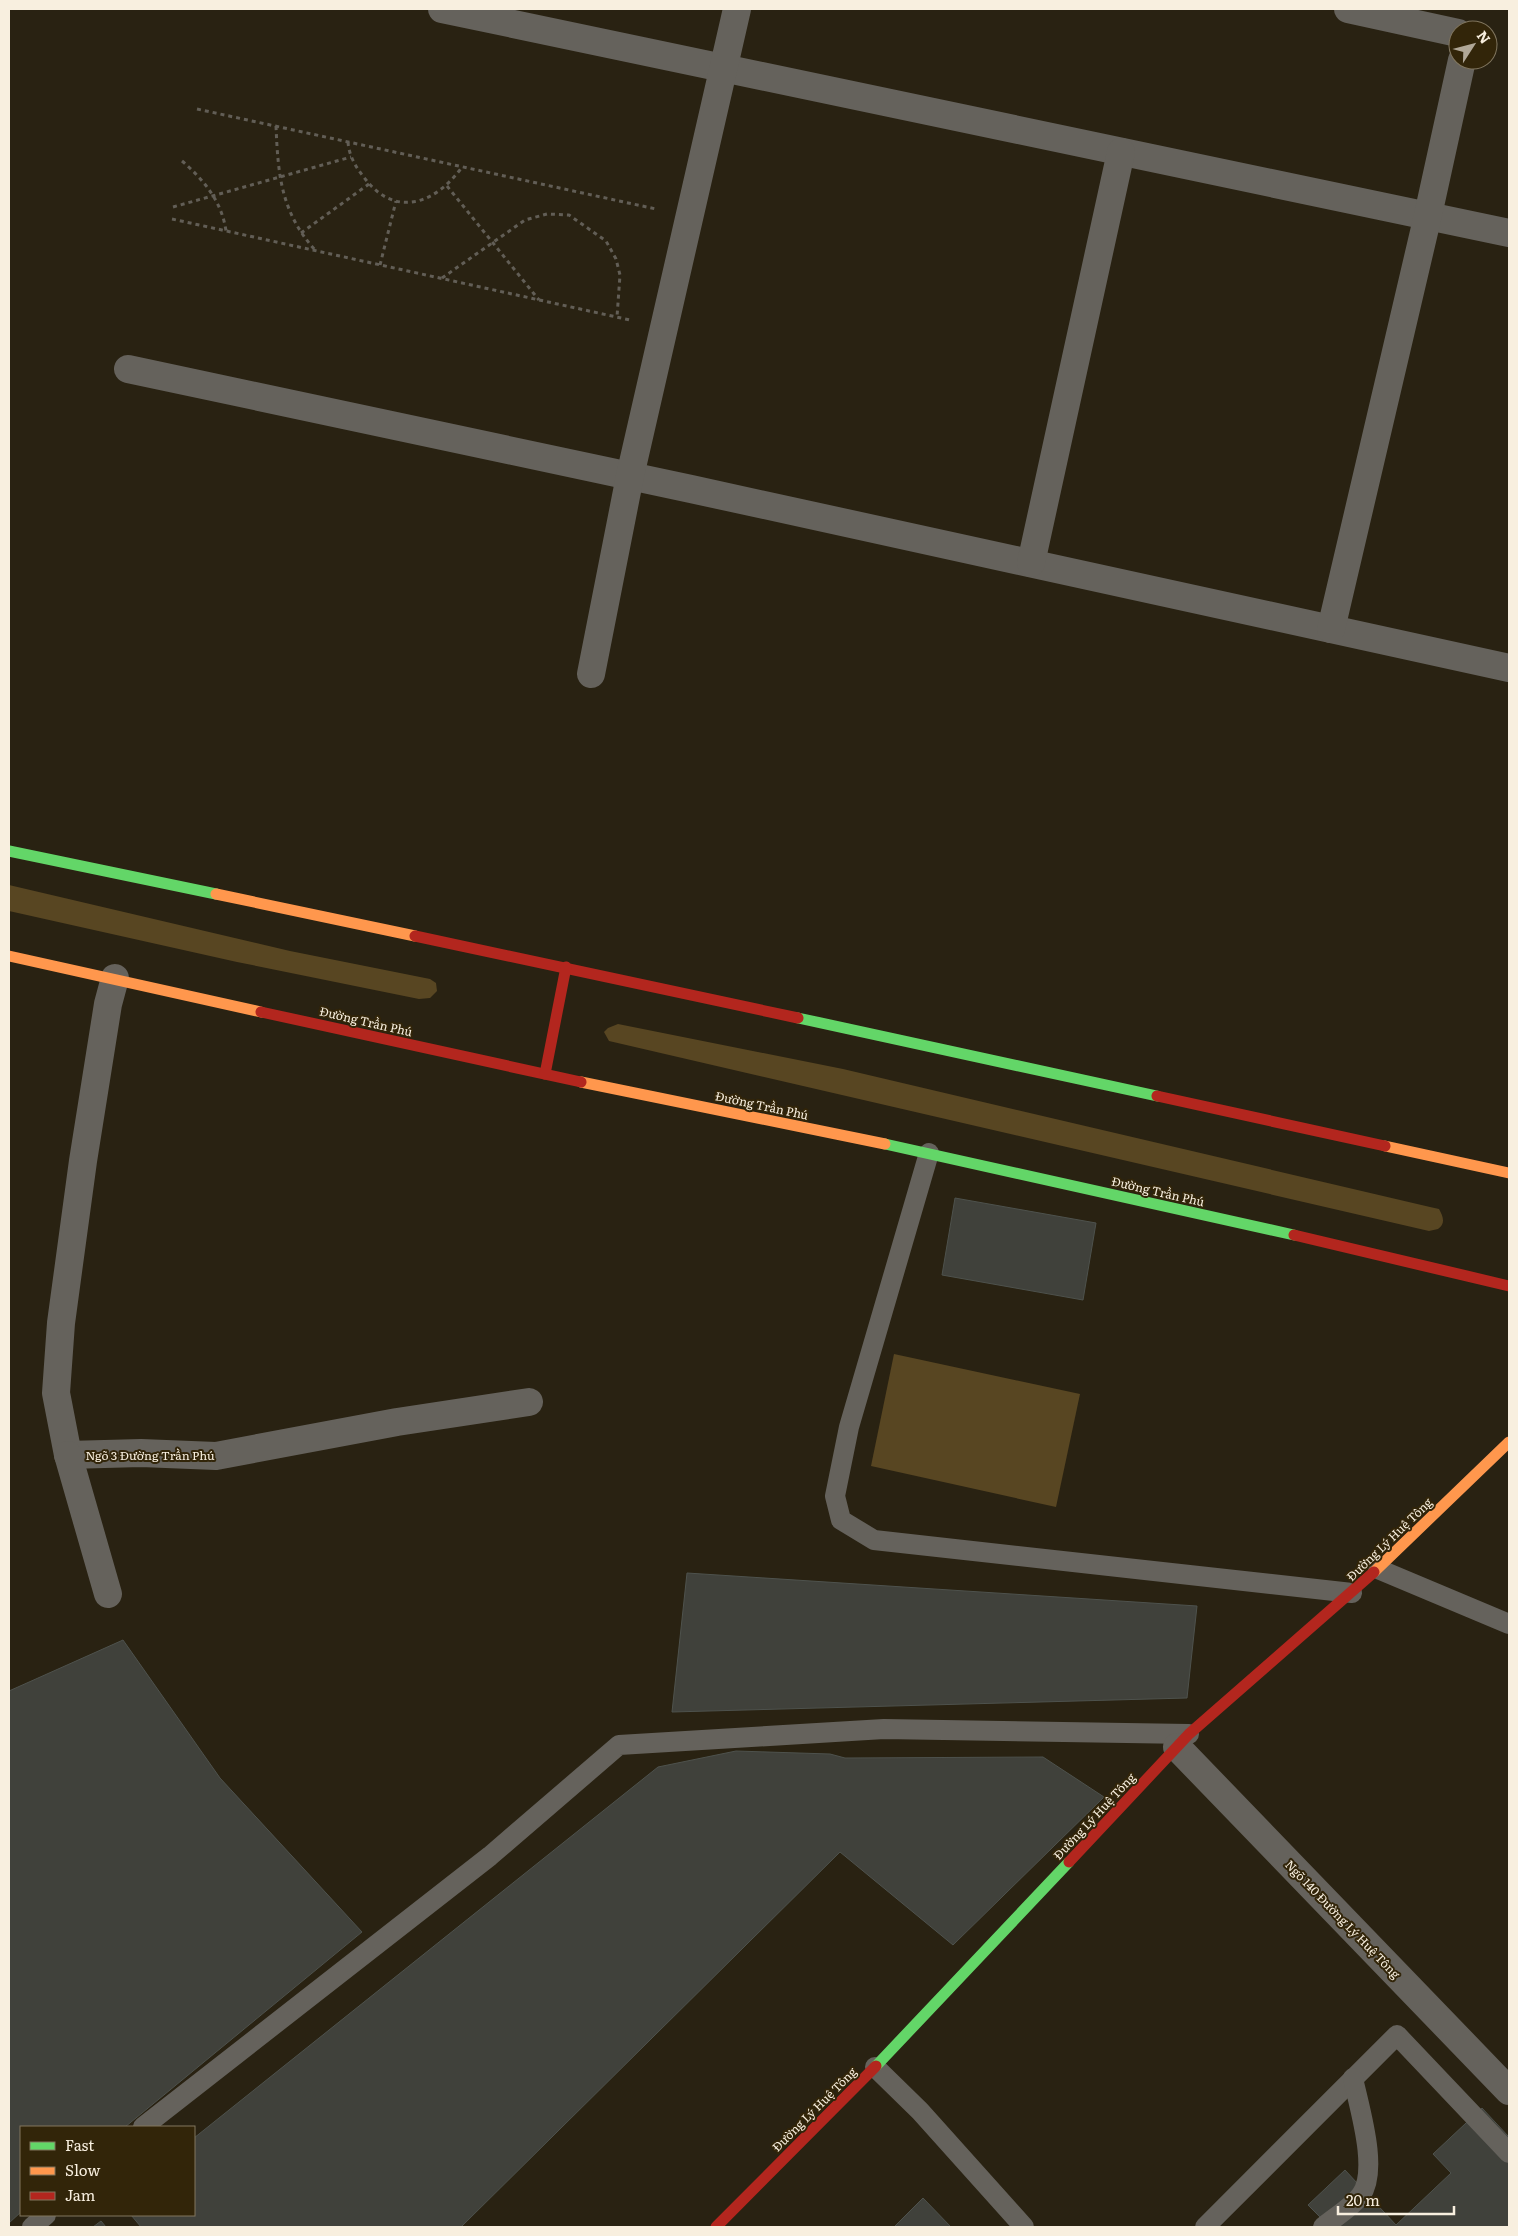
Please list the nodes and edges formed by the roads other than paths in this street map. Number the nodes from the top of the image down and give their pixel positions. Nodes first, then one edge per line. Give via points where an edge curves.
1 (442, 9) edge
2 (737, 9) edge
3 (1348, 9) edge
4 (1448, 30) edge
5 (724, 67) junction
6 (1460, 70) edge
7 (1121, 152) junction
8 (1428, 216) junction
9 (1509, 233) edge
10 (128, 369) dead end
11 (630, 476) junction
12 (1031, 563) junction
13 (1331, 629) junction
14 (1509, 668) edge
15 (591, 674) dead end
16 (9, 852) edge
17 (9, 956) edge
18 (566, 967) junction
19 (115, 978) junction
20 (545, 1074) junction
21 (929, 1153) junction
22 (1509, 1173) edge
23 (1509, 1286) edge
24 (529, 1402) dead end
25 (1509, 1442) edge
26 (68, 1455) junction
27 (1378, 1569) junction
28 (1352, 1593) junction
29 (108, 1594) dead end
30 (1509, 1624) edge
31 (1183, 1741) junction
32 (875, 2067) junction
33 (1353, 2078) junction
34 (1509, 2091) edge
35 (144, 2126) edge
36 (1509, 2153) edge
37 (45, 2216) edge
38 (32, 2227) edge
39 (716, 2227) edge
40 (1024, 2227) edge
41 (1204, 2227) edge
42 (1324, 2227) edge

1 - 5 street
2 - 5 street
3 - 4 street
5 - 7 street
5 - 11 street
6 - 8 street
7 - 8 street
7 - 12 street
8 - 9 street
8 - 13 street
10 - 11 street
11 - 12 street
11 - 15 street
12 - 13 street
13 - 14 street
16 - 18 main road
17 - 19 main road, Đường Trần Phú
18 - 20 main road
18 - 22 main road
19 - 20 main road, Đường Trần Phú
19 - 26 street, Ngõ 3 Đường Trần Phú via 83,1161 61,1323 56,1393
20 - 21 main road, Đường Trần Phú
21 - 23 main road, Đường Trần Phú
21 - 28 lane via 849,1427 835,1496 841,1520 874,1540
24 - 26 street, Ngõ 3 Đường Trần Phú via 397,1422 216,1456
25 - 27 main road, Đường Lý Huệ Tông
26 - 29 street
27 - 28 main road, Đường Lý Huệ Tông
27 - 30 lane
28 - 31 main road, Đường Lý Huệ Tông
31 - 32 main road, Đường Lý Huệ Tông
31 - 34 street, Ngõ 140 Đường Lý Huệ Tông
31 - 35 lane via 884,1728 619,1745 490,1856
32 - 39 main road, Đường Lý Huệ Tông
32 - 40 lane via 920,2111
33 - 36 lane via 1396,2035
33 - 41 lane
33 - 42 lane via 1369,2167 1367,2183 1361,2195
37 - 38 lane

